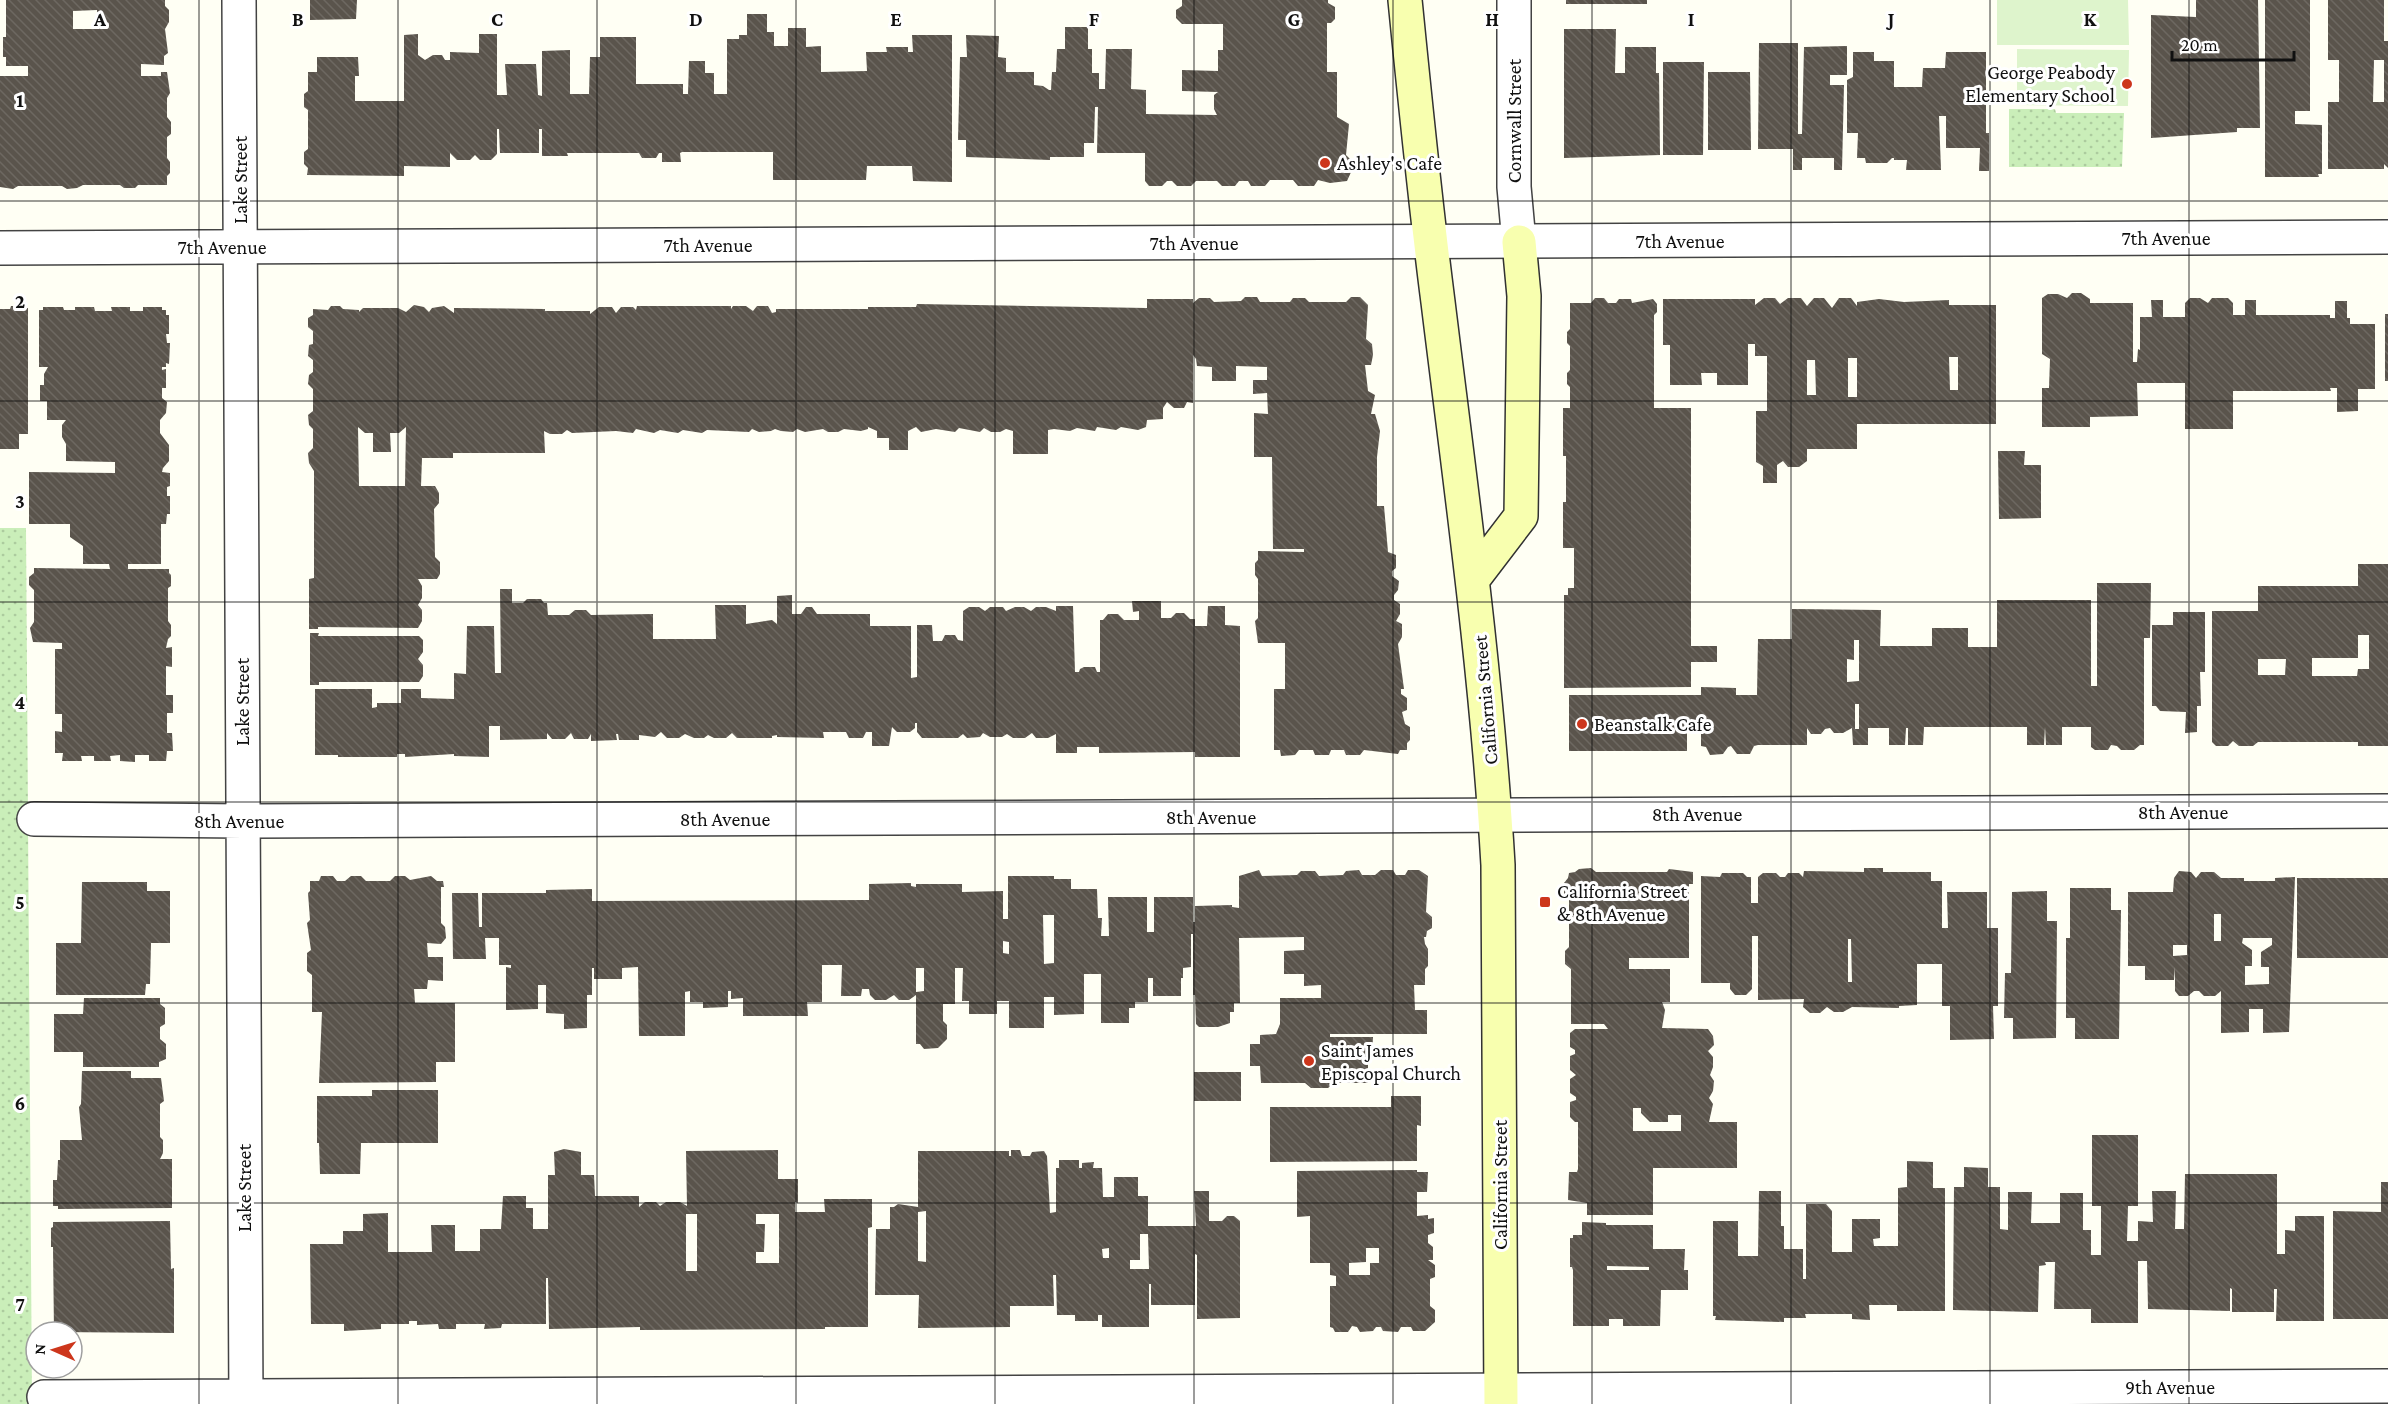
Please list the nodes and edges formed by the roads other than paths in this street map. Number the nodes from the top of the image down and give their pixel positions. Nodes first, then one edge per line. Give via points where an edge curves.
1 (239, 0) edge
2 (1405, 0) edge
3 (1514, 0) edge
4 (2388, 237) edge
5 (1430, 242) junction
6 (1519, 242) junction
7 (240, 247) junction
8 (0, 248) edge
9 (1473, 579) junction
10 (2388, 811) edge
11 (1496, 815) junction
12 (34, 819) dead end
13 (243, 821) junction
14 (2388, 1386) edge
15 (45, 1397) dead end
16 (1501, 1397) edge
17 (246, 1400) edge

1 - 7 street, Lake Street
2 - 5 main road, California Street
3 - 6 street, Cornwall Street via 1514,187
4 - 6 street, 7th Avenue
5 - 6 street, 7th Avenue
5 - 7 street, 7th Avenue
5 - 9 main road, California Street
6 - 9 main road via 1524,296 1521,516
7 - 8 street, 7th Avenue
7 - 13 street, Lake Street
9 - 11 main road, California Street
10 - 11 street, 8th Avenue
11 - 13 street, 8th Avenue
11 - 16 main road, California Street
12 - 13 street, 8th Avenue
13 - 17 street, Lake Street
14 - 16 street, 9th Avenue
15 - 17 street, 9th Avenue
16 - 17 street, 9th Avenue

